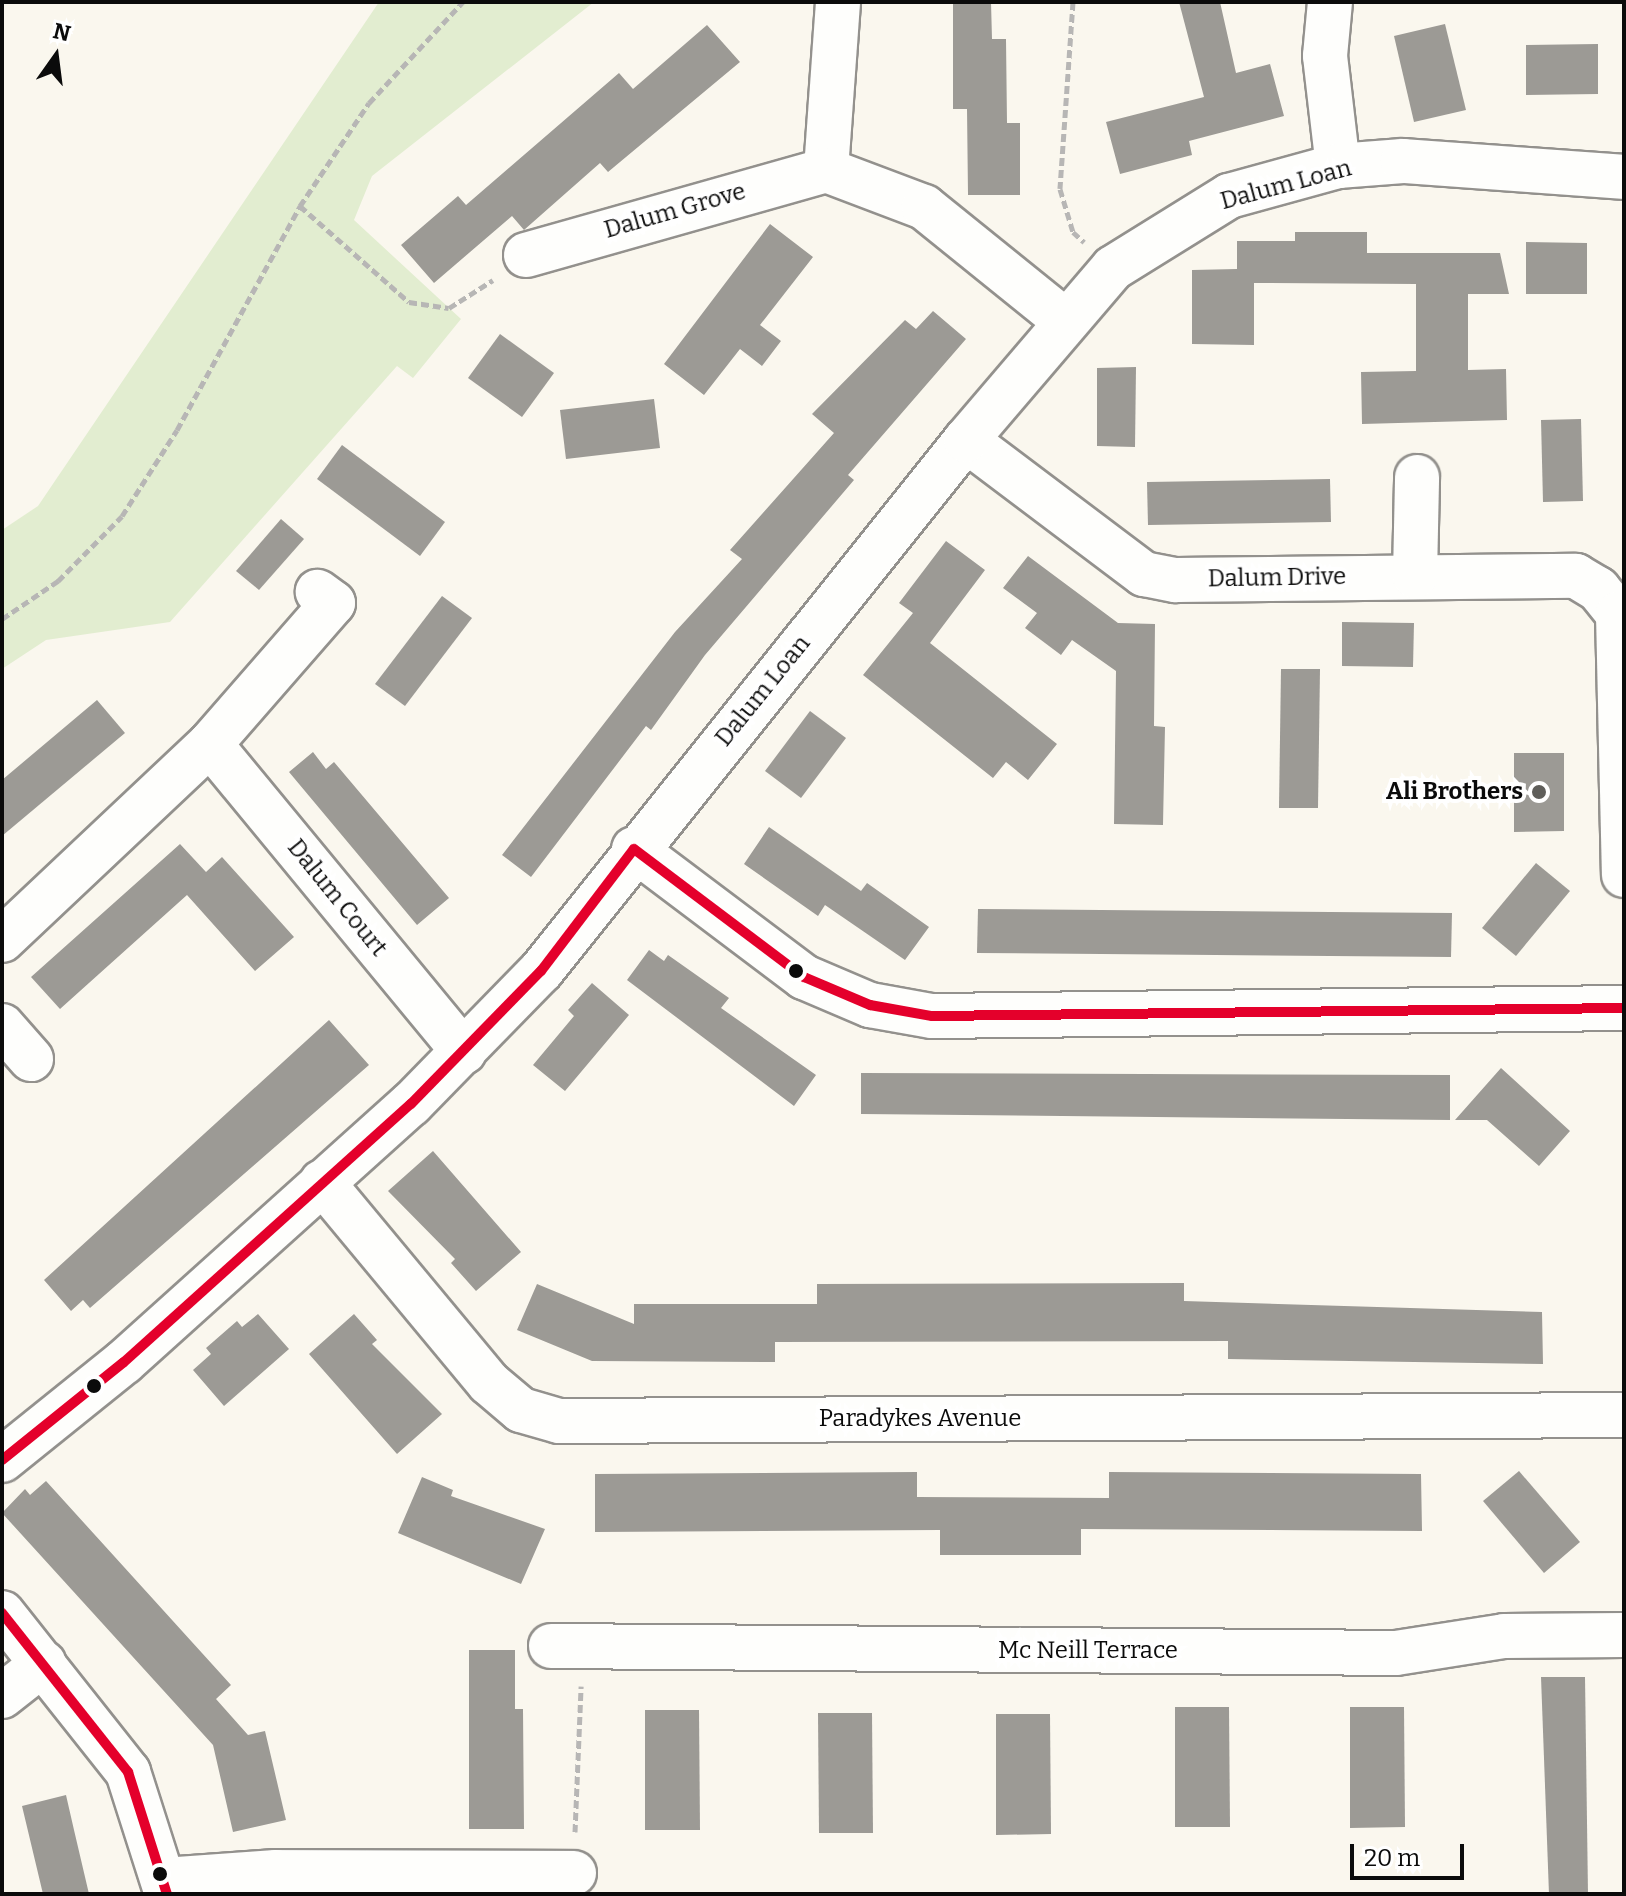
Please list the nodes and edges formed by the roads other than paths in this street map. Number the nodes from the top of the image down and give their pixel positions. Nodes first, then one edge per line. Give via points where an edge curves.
1 (838, 2) edge
2 (1330, 2) edge
3 (1338, 166) junction
4 (826, 170) junction
5 (1624, 177) edge
6 (526, 255) road end
7 (1064, 320) junction
8 (966, 440) junction
9 (1417, 477) dead end
10 (1415, 576) junction
11 (318, 592) dead end
12 (1621, 633) edge
13 (210, 744) junction
14 (634, 849) junction
15 (1624, 875) edge
16 (2, 940) edge
17 (1624, 1008) edge
18 (2, 1026) edge
19 (464, 1052) junction
20 (31, 1059) dead end
21 (322, 1182) junction
22 (1624, 1415) edge
23 (2, 1460) edge
24 (2, 1613) edge
25 (1624, 1635) edge
26 (566, 1646) road end
27 (44, 1663) junction
28 (2, 1696) edge
29 (574, 1873) road end
30 (165, 1887) edge

1 - 4 street
2 - 3 street via 1325,56
3 - 5 street, Dalum Loan via 1403,161
3 - 7 street, Dalum Loan via 1229,196 1113,268
4 - 6 street, Dalum Grove
4 - 7 street via 924,207
7 - 8 street, Dalum Loan
8 - 10 street, Dalum Drive via 1144,574 1176,580
8 - 14 street, Dalum Loan
9 - 10 street
10 - 12 street, Dalum Drive via 1576,576 1598,589
11 - 13 street via 333,603
12 - 15 street
13 - 16 street
13 - 19 street, Dalum Court
14 - 17 street via 804,977 870,1005 932,1016
14 - 19 street, Dalum Loan via 541,971
18 - 20 street
19 - 21 street, Dalum Loan
21 - 22 street, Paradykes Avenue via 489,1383 521,1410 559,1421
21 - 23 street, Dalum Loan via 124,1362
24 - 27 street
25 - 26 street, Mc Neill Terrace via 1504,1636 1396,1653
27 - 28 street
27 - 30 street via 128,1772
29 - 30 street via 276,1872

